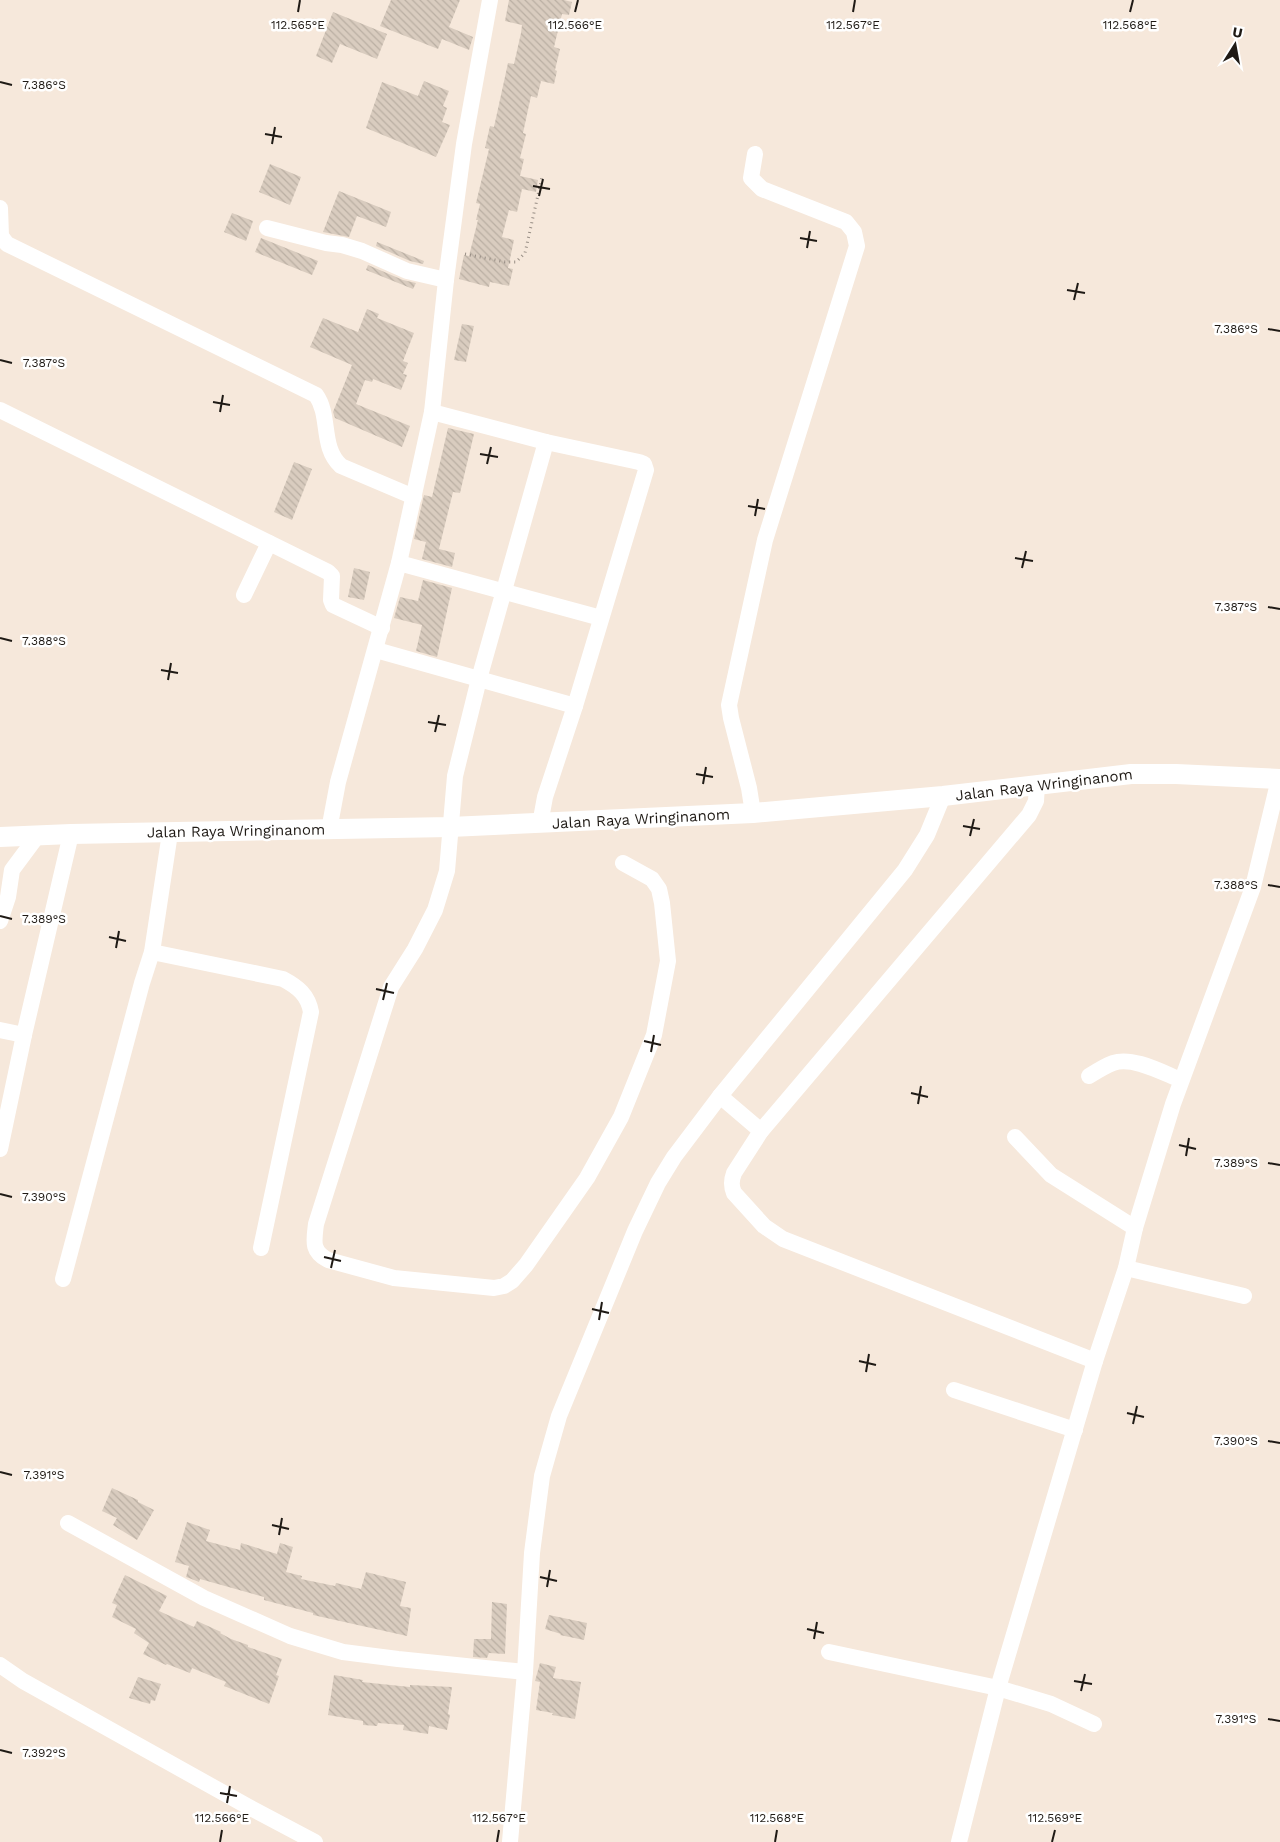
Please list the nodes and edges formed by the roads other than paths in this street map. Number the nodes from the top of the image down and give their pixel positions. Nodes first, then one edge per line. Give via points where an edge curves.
1 (490, 0) edge
2 (755, 154) dead end
3 (0, 208) edge
4 (267, 228) dead end
5 (446, 280) junction
6 (0, 410) edge
7 (432, 412) junction
8 (546, 442) junction
9 (414, 497) junction
10 (269, 543) junction
11 (399, 563) junction
12 (503, 591) junction
13 (244, 594) dead end
14 (601, 618) junction
15 (382, 628) junction
16 (376, 650) junction
17 (479, 679) junction
18 (575, 706) junction
19 (1280, 779) edge
20 (1037, 786) junction
21 (943, 796) junction
22 (753, 813) junction
23 (540, 824) junction
24 (450, 827) junction
25 (329, 830) junction
26 (170, 833) junction
27 (71, 834) junction
28 (38, 835) junction
29 (0, 837) edge
30 (623, 863) dead end
31 (6, 868) edge
32 (0, 921) edge
33 (152, 952) junction
34 (0, 1030) edge
35 (24, 1035) junction
36 (1089, 1076) dead end
37 (1181, 1080) junction
38 (720, 1096) junction
39 (761, 1131) junction
40 (1015, 1138) dead end
41 (0, 1149) edge
42 (1135, 1228) junction
43 (261, 1248) dead end
44 (1126, 1268) junction
45 (63, 1279) dead end
46 (1244, 1296) dead end
47 (1095, 1361) junction
48 (954, 1390) dead end
49 (1075, 1430) junction
50 (68, 1523) dead end
51 (829, 1652) dead end
52 (0, 1665) edge
53 (525, 1672) junction
54 (998, 1688) junction
55 (1094, 1724) dead end
56 (315, 1842) edge
57 (510, 1842) edge
58 (959, 1842) edge

1 - 5 street via 464,144
2 - 22 street via 751,178 762,189 846,222 854,232 857,246 765,540 729,705
3 - 9 street via 1,236 7,244 316,395 321,401 333,459 341,466
4 - 5 street via 342,245 407,271
5 - 7 street
6 - 10 street
7 - 8 street
7 - 9 street
8 - 12 street
8 - 14 street via 639,462 646,470
9 - 11 street
10 - 13 street
10 - 15 street via 328,572 332,576 333,605
11 - 12 street
11 - 15 street
12 - 14 street
12 - 17 street
14 - 18 street
15 - 16 street
16 - 17 street
16 - 25 street via 338,782
17 - 18 street
17 - 24 street via 455,776
18 - 23 street via 545,797
19 - 20 main road, Jalan Raya Wringinanom via 1131,774
19 - 37 street via 1253,887
20 - 21 main road, Jalan Raya Wringinanom
20 - 39 street via 1036,801 1029,815
21 - 22 main road, Jalan Raya Wringinanom
21 - 38 street via 927,835 905,870
22 - 23 main road, Jalan Raya Wringinanom
23 - 24 main road, Jalan Raya Wringinanom
24 - 25 main road, Jalan Raya Wringinanom
24 - 30 street via 447,871 435,910 391,987 314,1238 318,1255 328,1260 394,1278 494,1288 512,1281 587,1178 621,1117 654,1035 668,961 658,889 652,879
25 - 26 main road, Jalan Raya Wringinanom
26 - 27 main road, Jalan Raya Wringinanom
26 - 33 street
27 - 28 main road, Jalan Raya Wringinanom
27 - 35 street
28 - 29 main road, Jalan Raya Wringinanom
28 - 31 street
31 - 32 street via 8,897
33 - 43 street via 283,979 295,985 310,1002 312,1012
33 - 45 street
34 - 35 street
35 - 41 street
36 - 37 street via 1113,1063 1126,1061
37 - 42 street
38 - 39 street
38 - 53 street via 674,1157 648,1202 554,1431 542,1476 532,1553
39 - 47 street via 734,1173 731,1187 774,1234
40 - 42 street via 1051,1175
42 - 44 street
44 - 46 street
44 - 47 street
47 - 49 street
48 - 49 street
49 - 54 street
50 - 53 street via 204,1598 290,1636 343,1652
51 - 54 street
52 - 56 street via 49,1696
53 - 57 street
54 - 55 street via 1051,1704
54 - 58 street

